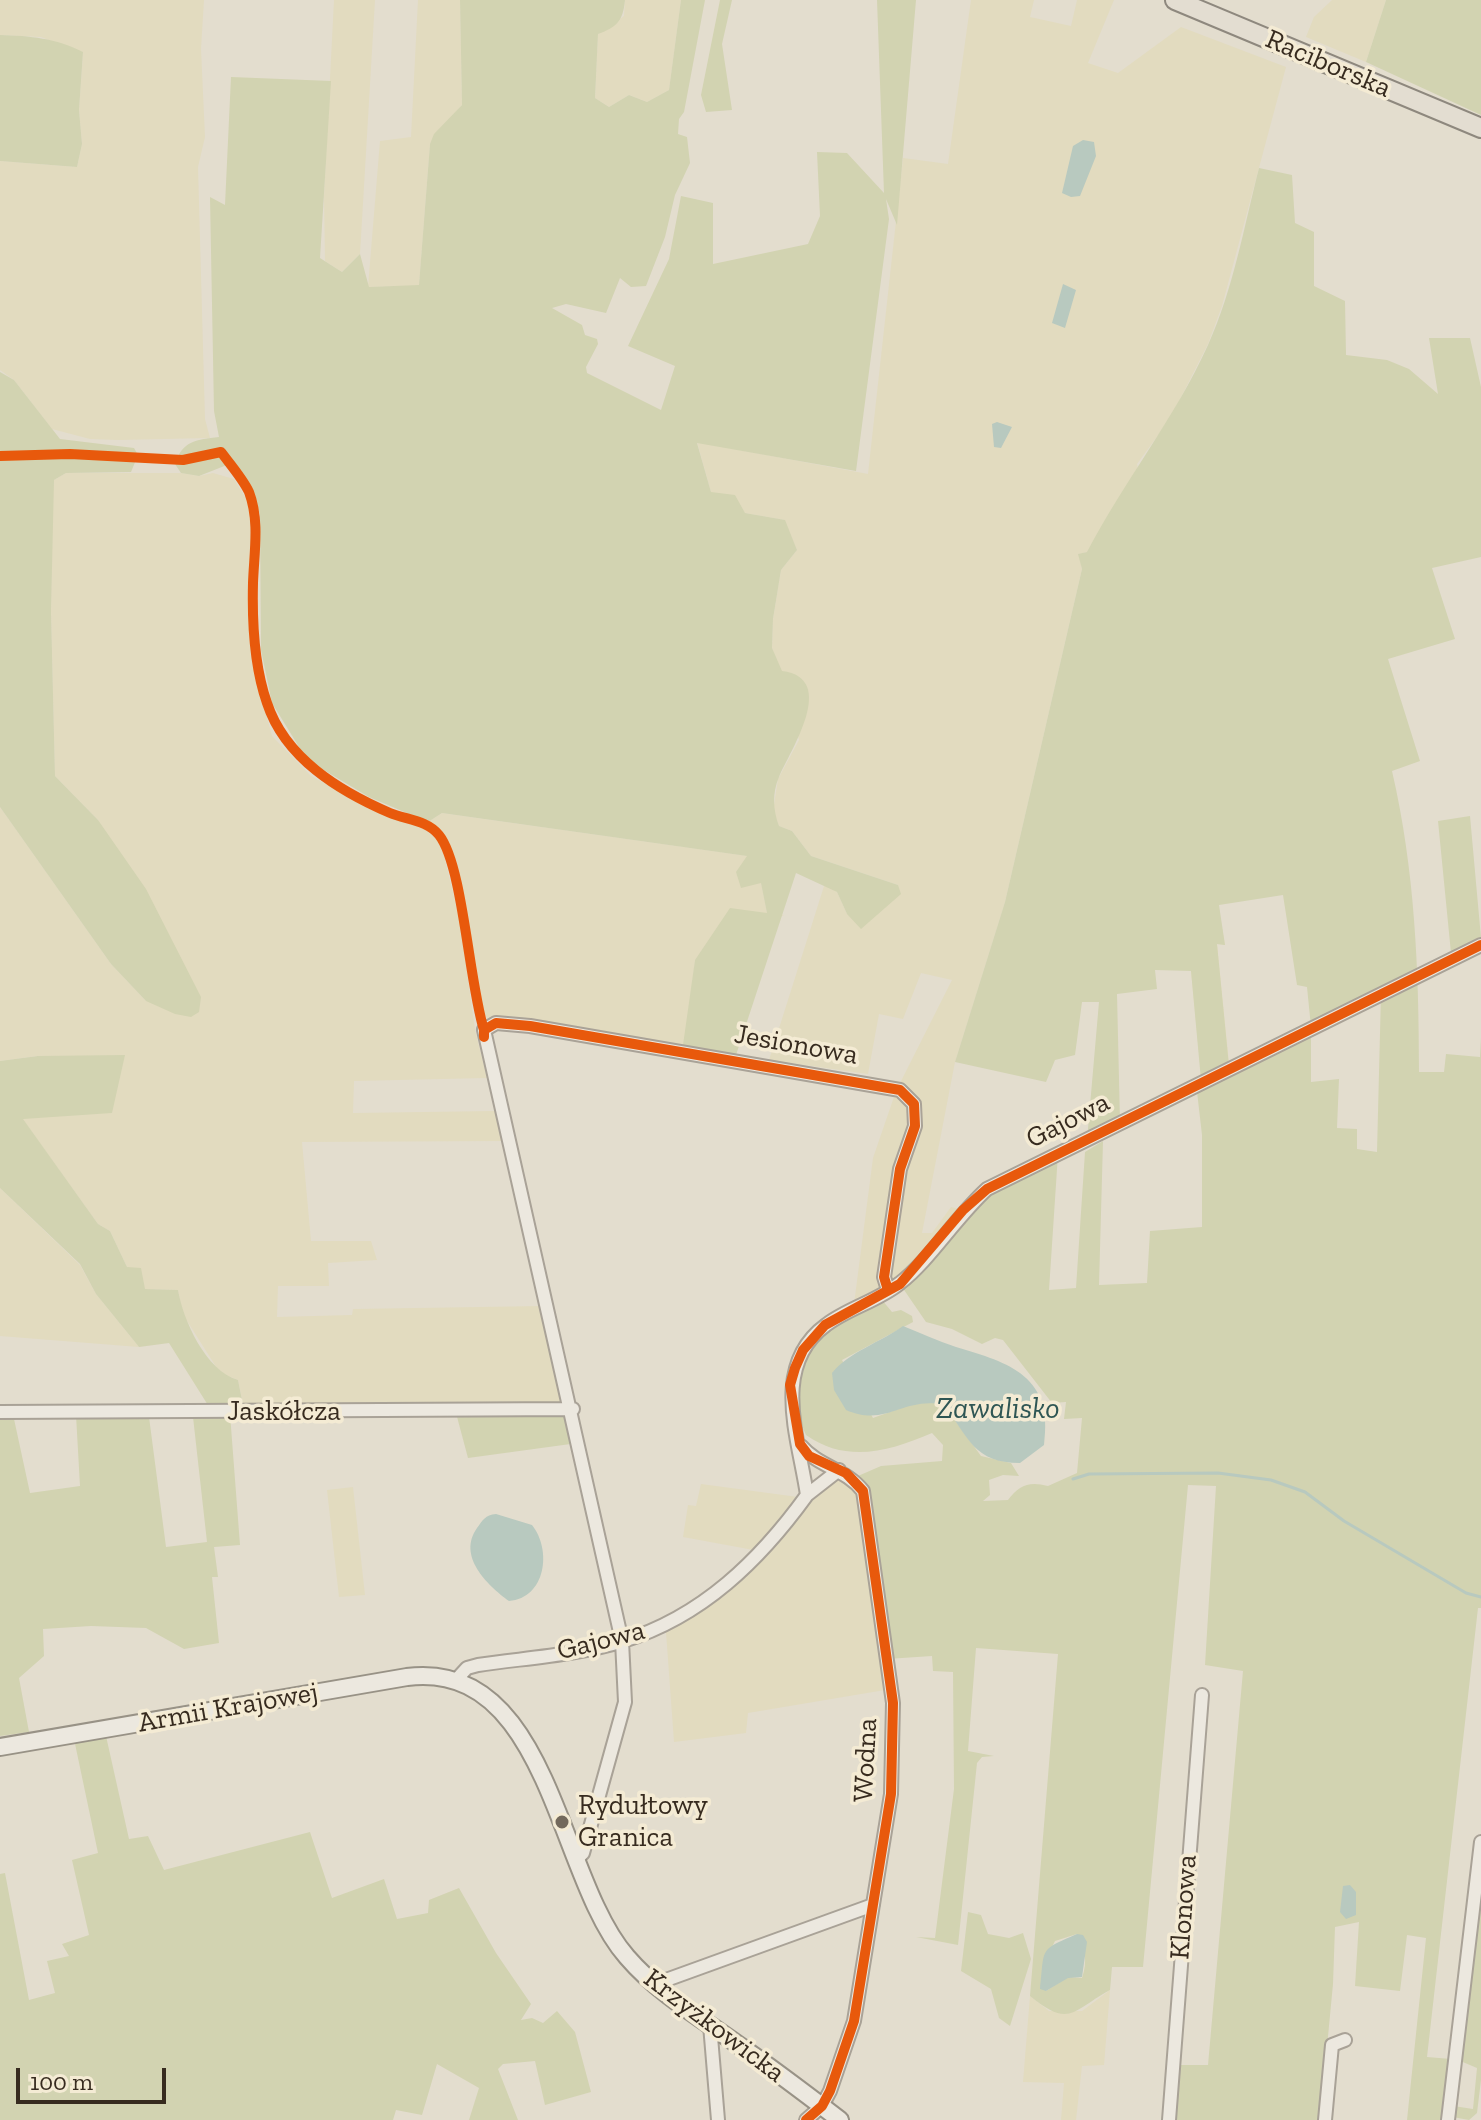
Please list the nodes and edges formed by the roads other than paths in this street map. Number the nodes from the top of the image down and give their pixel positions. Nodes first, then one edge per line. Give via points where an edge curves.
1 (1175, 0) edge
2 (1481, 128) edge
3 (1481, 945) edge
4 (888, 1290) junction
5 (571, 1409) junction
6 (0, 1412) edge
7 (800, 1444) junction
8 (839, 1470) junction
9 (807, 1495) junction
10 (622, 1641) junction
11 (456, 1680) junction
12 (1202, 1695) dead end
13 (0, 1747) edge
14 (1481, 1842) edge
15 (576, 1860) junction
16 (873, 1905) junction
17 (655, 1984) junction
18 (710, 2025) junction
19 (1345, 2040) dead end
20 (822, 2106) junction
21 (718, 2120) edge
22 (806, 2120) edge
23 (840, 2120) edge
24 (1169, 2120) edge
25 (1325, 2120) edge
26 (1448, 2120) edge

1 - 2 main road, Raciborska
3 - 4 street, Gajowa via 987,1189 900,1284
4 - 5 street, Jesionowa via 884,1277 900,1169 915,1113 910,1098 900,1090 530,1026 492,1024 484,1030 486,1045
4 - 7 street, Gajowa via 825,1325 803,1350 790,1385
5 - 6 street, Jaskółcza
5 - 10 street, Jesionowa
7 - 8 street, Wodna via 809,1456
7 - 9 street, Gajowa
8 - 9 street
8 - 16 street, Wodna via 863,1491 893,1703 891,1794
9 - 10 street, Gajowa via 743,1573 664,1624
10 - 11 street, Gajowa via 478,1665
10 - 15 street, Jesionowa via 625,1702 583,1853
11 - 13 street, Armii Krajowej via 430,1674 407,1677
11 - 15 street, Krzyżkowicka via 496,1705 517,1730
12 - 24 street, Klonowa
14 - 26 street
15 - 17 street, Krzyżkowicka via 615,1939
16 - 17 street
16 - 20 street, Wodna via 854,2021
17 - 18 street, Krzyżkowicka
18 - 20 street, Krzyżkowicka
18 - 21 street
19 - 25 street via 1332,2045
20 - 22 street
20 - 23 street, Krzyżkowicka

